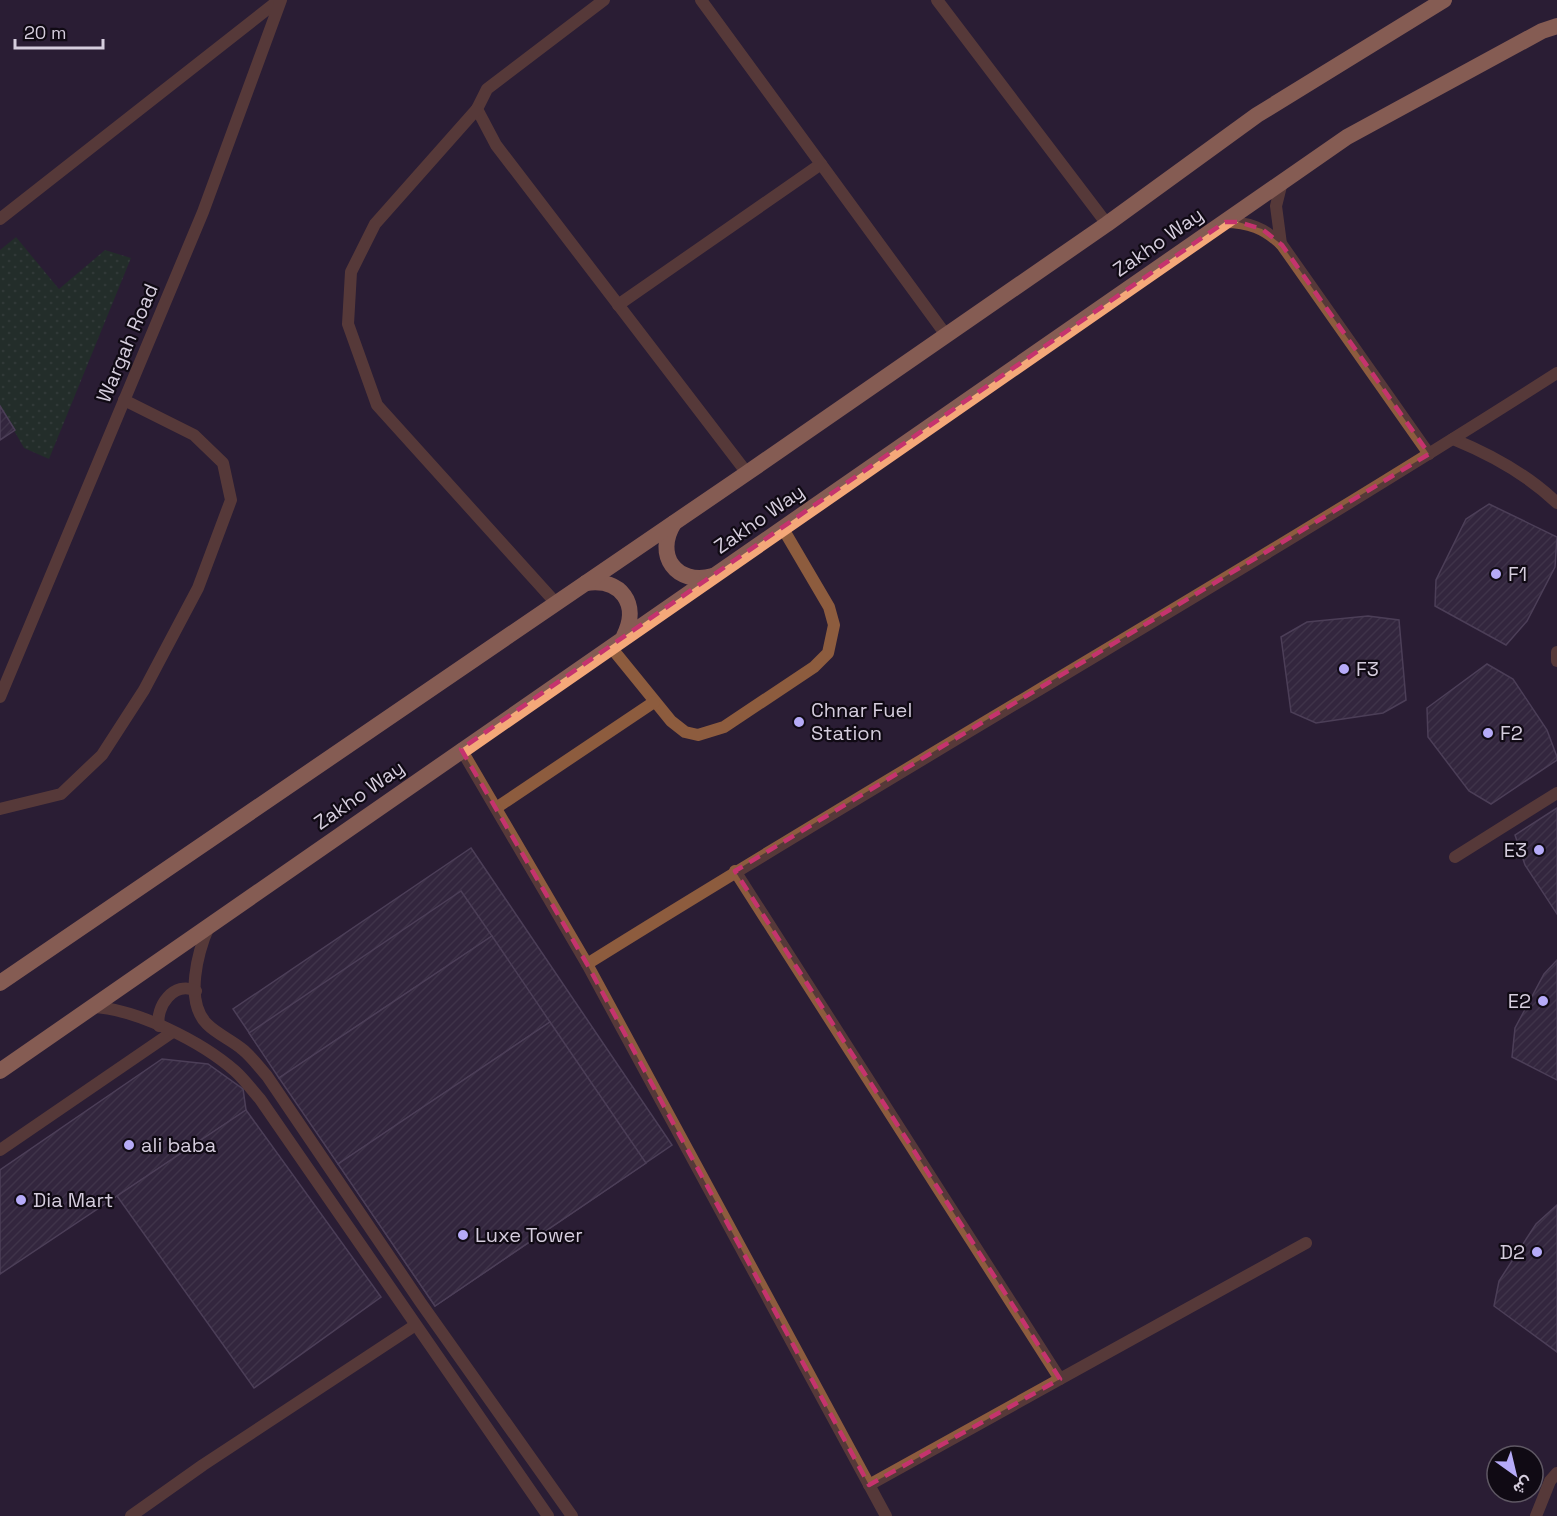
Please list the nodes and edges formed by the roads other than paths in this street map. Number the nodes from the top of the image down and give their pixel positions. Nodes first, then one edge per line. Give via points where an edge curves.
1 (280, 0) edge
2 (604, 0) edge
3 (701, 0) edge
4 (937, 0) edge
5 (1444, 0) edge
6 (1557, 26) edge
7 (477, 109) junction
8 (821, 164) junction
9 (1283, 180) junction
10 (0, 219) edge
11 (1225, 222) junction
12 (1107, 224) junction
13 (1281, 245) junction
14 (618, 304) junction
15 (946, 336) junction
16 (1557, 373) edge
17 (124, 400) junction
18 (1453, 439) junction
19 (1429, 454) junction
20 (747, 474) junction
21 (1557, 504) edge
22 (675, 522) junction
23 (782, 527) junction
24 (715, 576) junction
25 (586, 583) junction
26 (555, 602) junction
27 (617, 641) junction
28 (1557, 652) edge
29 (1557, 661) edge
30 (0, 697) edge
31 (654, 702) junction
32 (461, 749) junction
33 (1557, 792) edge
34 (496, 808) junction
35 (0, 809) edge
36 (1455, 857) dead end
37 (735, 871) junction
38 (210, 925) junction
39 (587, 964) junction
40 (0, 983) edge
41 (196, 991) junction
42 (93, 1007) junction
43 (159, 1026) junction
44 (171, 1033) junction
45 (0, 1071) edge
46 (0, 1150) edge
47 (1306, 1244) dead end
48 (414, 1326) junction
49 (1060, 1379) junction
50 (1557, 1473) edge
51 (869, 1485) junction
52 (131, 1516) edge
53 (548, 1516) edge
54 (572, 1516) edge
55 (886, 1516) edge
56 (1536, 1516) edge

1 - 10 street
1 - 17 street, Wargah Road via 203,212
2 - 7 street via 487,89
3 - 8 street
4 - 12 street
5 - 12 highway via 1257,114
6 - 9 highway, Zakho Way via 1347,137
7 - 14 street via 496,145
7 - 26 street via 375,224 351,272 348,324 377,405
8 - 14 street
8 - 15 street
9 - 11 highway, Zakho Way
9 - 13 street via 1276,206
11 - 13 street via 1250,224
11 - 23 highway, Zakho Way
12 - 15 highway
13 - 19 street
14 - 20 street
15 - 20 highway
16 - 18 street
17 - 30 street, Wargah Road
17 - 35 street via 194,435 223,463 231,500 198,588 144,690 102,755 61,794
18 - 19 street
18 - 21 street via 1501,461
19 - 37 street
20 - 22 highway
22 - 24 highway via 668,534 669,560 688,578
22 - 25 highway
23 - 24 highway, Zakho Way
23 - 31 street via 829,608 834,625 828,653 814,667 712,733 685,732
24 - 27 highway, Zakho Way
25 - 26 highway
25 - 27 highway via 610,585 628,601 629,626
26 - 40 highway
27 - 31 street
27 - 32 highway, Zakho Way
28 - 29 street
31 - 34 street
32 - 34 street
32 - 38 highway, Zakho Way
33 - 36 street
34 - 39 street
37 - 39 street
37 - 49 street
38 - 41 street via 198,949
38 - 42 highway, Zakho Way
39 - 51 street
41 - 43 street via 179,990 163,1001 158,1010
41 - 54 street via 196,1006 206,1023 242,1049 267,1076
42 - 43 street via 115,1008
42 - 45 highway, Zakho Way
43 - 44 street
44 - 46 street
44 - 48 street via 235,1071 260,1099
47 - 49 street
48 - 52 street
48 - 53 street
49 - 51 street
50 - 56 street
51 - 55 street

